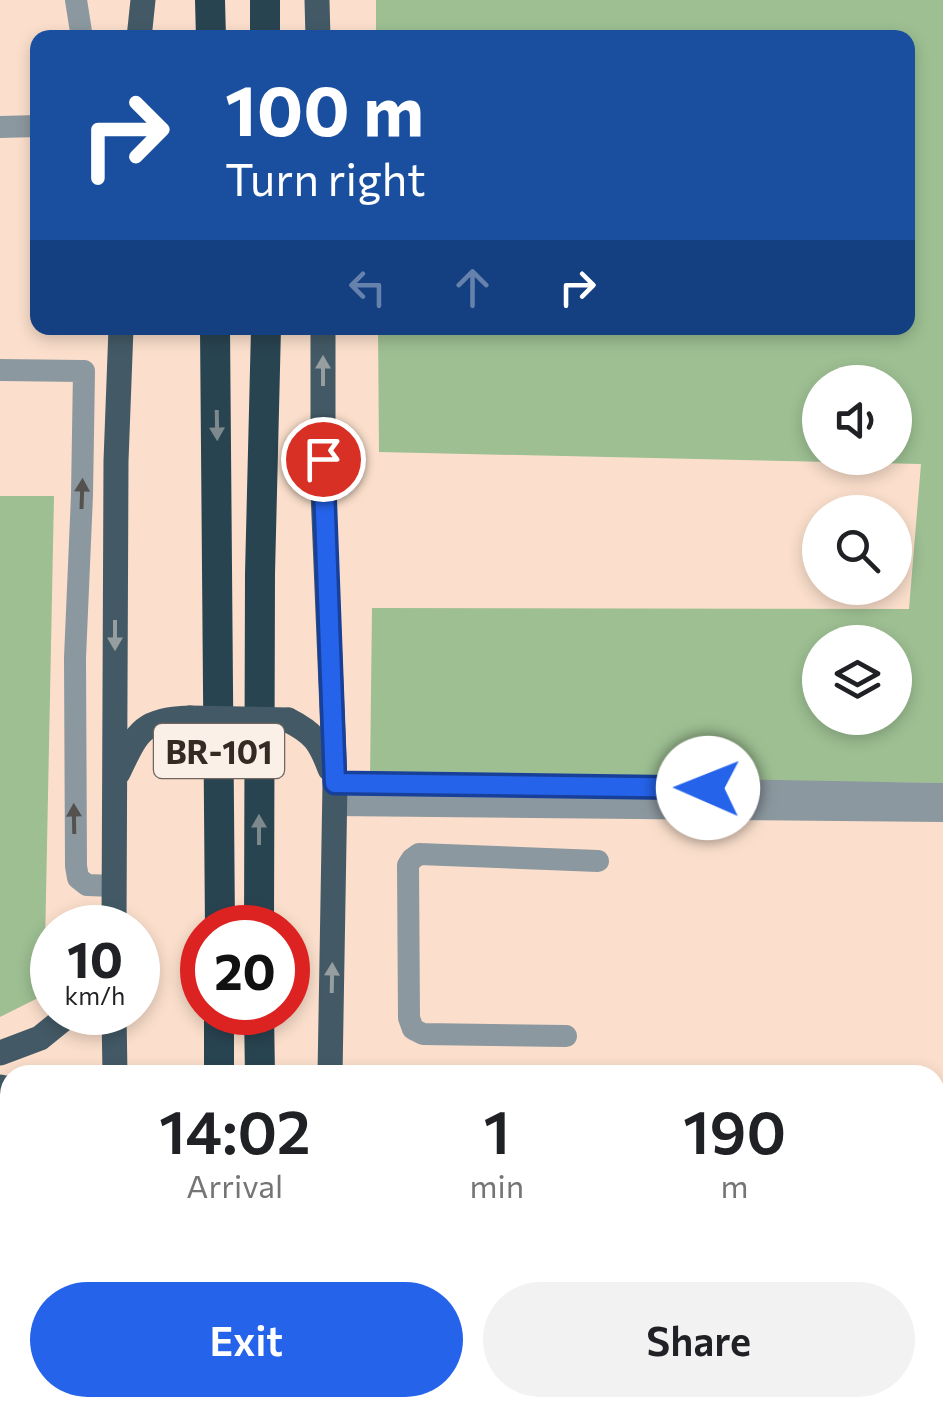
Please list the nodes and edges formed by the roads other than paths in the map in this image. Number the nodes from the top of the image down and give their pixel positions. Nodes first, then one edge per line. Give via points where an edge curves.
1 (76, 0) edge
2 (143, 0) edge
3 (210, 0) edge
4 (265, 0) edge
5 (317, 0) edge
6 (81, 30) edge
7 (140, 30) edge
8 (211, 30) edge
9 (264, 30) edge
10 (318, 30) edge
11 (30, 126) edge
12 (0, 127) edge
13 (121, 335) edge
14 (215, 335) edge
15 (266, 335) edge
16 (323, 335) edge
17 (0, 370) edge
18 (84, 371) junction
19 (119, 372) junction
20 (114, 782) junction
21 (335, 794) junction
22 (943, 794) edge
23 (629, 797) junction
24 (943, 812) edge
25 (598, 861) dead end
26 (114, 886) junction
27 (114, 905) edge
28 (220, 905) edge
29 (259, 905) edge
30 (44, 1035) edge
31 (114, 1035) edge
32 (219, 1035) edge
33 (260, 1035) edge
34 (566, 1036) dead end
35 (0, 1053) edge
36 (115, 1065) edge
37 (219, 1065) edge
38 (260, 1065) edge
39 (330, 1065) edge

1 - 6 street
2 - 7 main road
3 - 8 highway
4 - 9 highway
5 - 10 main road
11 - 12 street
13 - 19 main road
14 -> 28 highway, BR-101
29 -> 15 highway, BR-101
21 -> 16 main road
17 - 18 street
18 - 19 street
26 -> 18 street via 87,885 76,866
19 -> 20 main road
20 - 21 main road, bridge via 131,745 160,719 288,720 320,744
20 - 26 main road
21 - 23 street
39 -> 21 main road
22 - 23 street
23 - 24 street
25 - 34 street via 419,854 408,865 413,1029
26 - 27 main road
30 - 35 main road
31 - 36 main road
32 - 37 highway
33 - 38 highway

